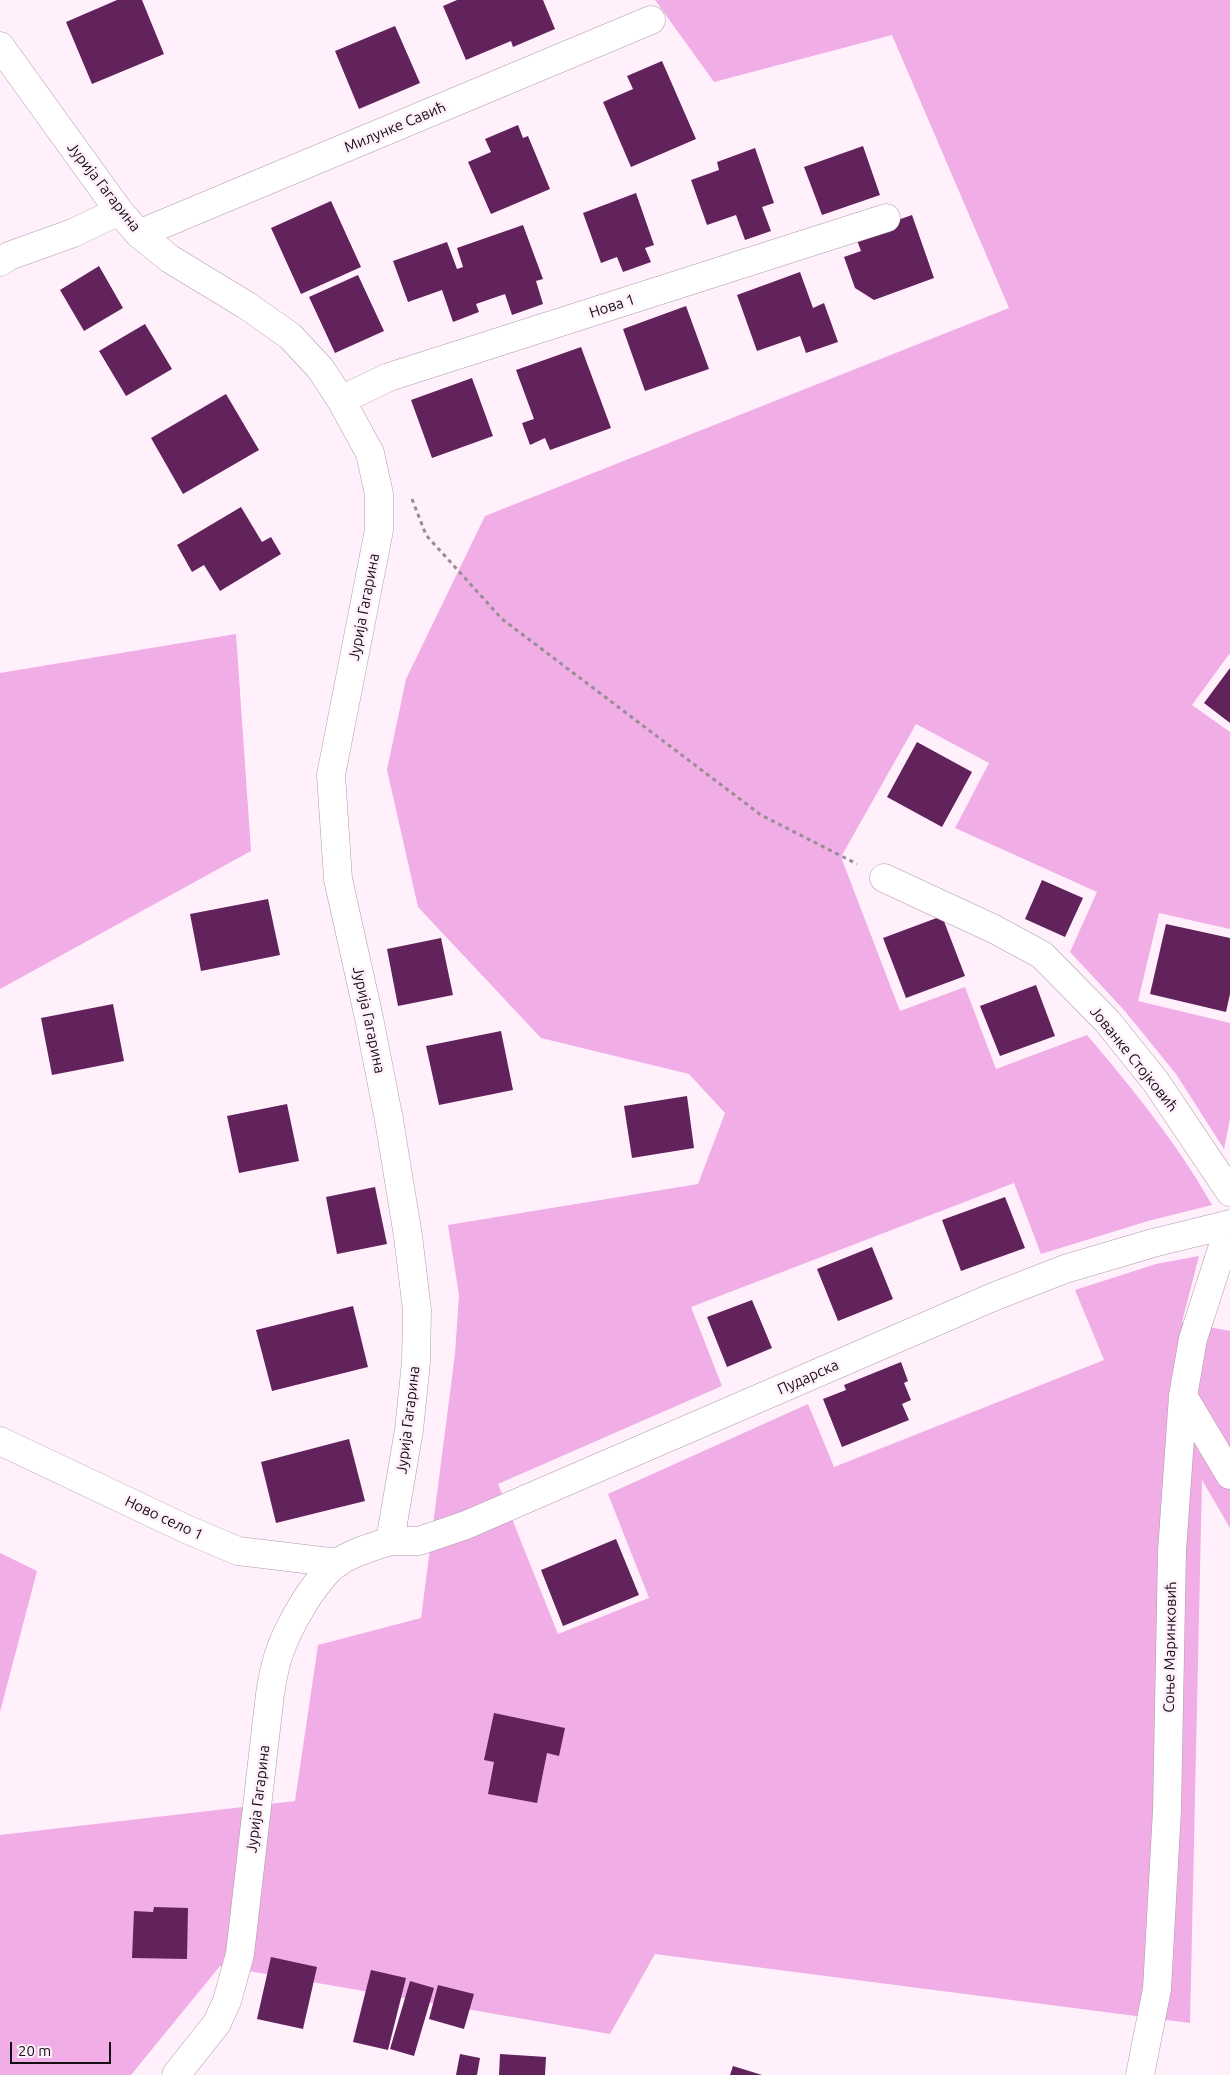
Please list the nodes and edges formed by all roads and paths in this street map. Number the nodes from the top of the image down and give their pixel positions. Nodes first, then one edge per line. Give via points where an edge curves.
1 (651, 20) dead end
2 (0, 46) edge
3 (119, 211) junction
4 (886, 218) dead end
5 (140, 234) junction
6 (0, 262) edge
7 (341, 400) junction
8 (409, 491) dead end
9 (884, 878) joint
10 (1230, 1192) edge
11 (1230, 1224) edge
12 (1183, 1396) junction
13 (0, 1441) edge
14 (1230, 1475) edge
15 (390, 1541) junction
16 (338, 1563) junction
17 (176, 2075) edge
18 (1140, 2075) edge

1 - 5 street, Милунке Савић
2 - 3 street, Јурија Гагарина
3 - 5 street, Јурија Гагарина
3 - 6 street
4 - 7 street, Нова 1 via 389,377
5 - 7 street, Јурија Гагарина via 170,260 246,305 290,336 320,368
7 - 15 street, Јурија Гагарина via 370,453 379,494 379,530 331,775 338,878 389,1120 417,1310 409,1430
8 - 9 path via 426,535 502,619 761,815
9 - 10 street, Јованке Стојковић via 1042,955 1107,1021 1156,1082
11 - 12 street, Соње Маринковић via 1193,1339
11 - 15 street, Пударска via 1065,1269 984,1301 466,1526 419,1541
12 - 14 street
12 - 18 street, Соње Маринковић via 1172,1551 1166,1810 1157,1989
13 - 16 street, Ново село 1 via 238,1551
15 - 16 street, Јурија Гагарина
16 - 17 street, Јурија Гагарина via 321,1579 296,1616 278,1656 270,1694 240,1954 227,2001 217,2023

